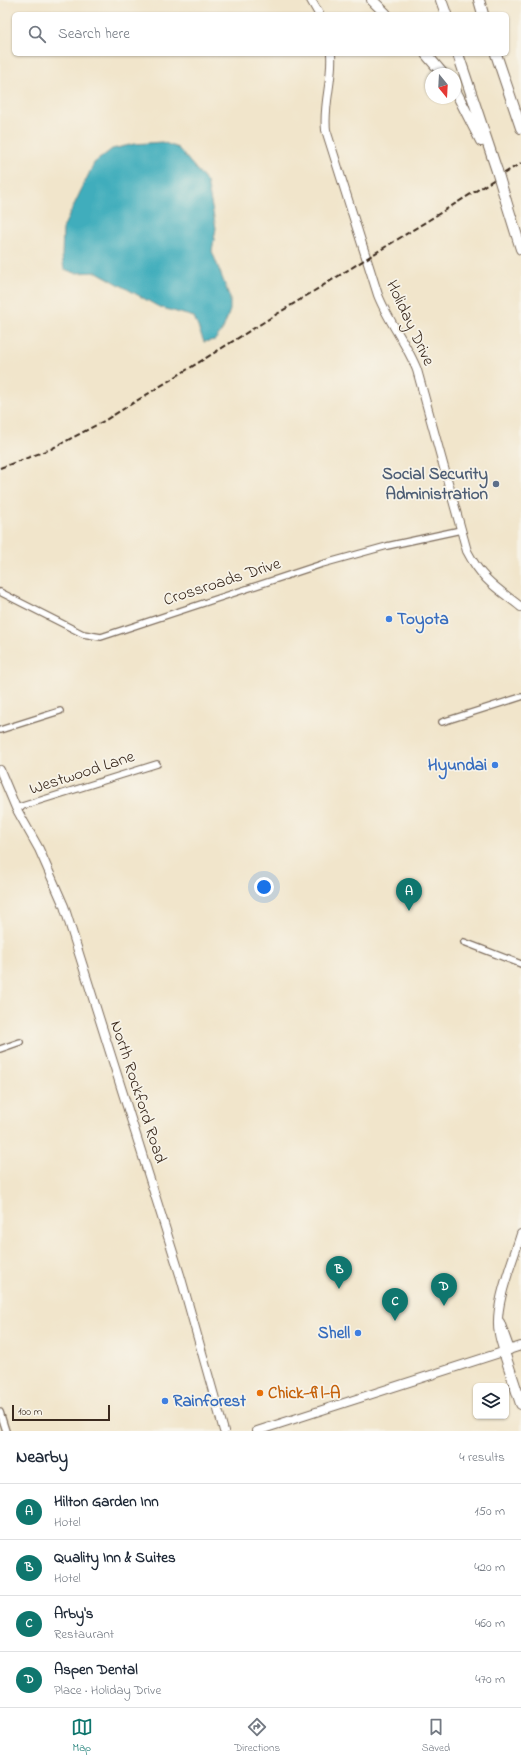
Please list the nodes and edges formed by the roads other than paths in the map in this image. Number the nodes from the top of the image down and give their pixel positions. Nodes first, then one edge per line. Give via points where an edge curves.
1 (311, 0) edge
2 (372, 0) edge
3 (441, 0) edge
4 (479, 0) edge
5 (319, 12) edge
6 (384, 12) edge
7 (445, 12) edge
8 (482, 12) edge
9 (331, 56) edge
10 (428, 56) edge
11 (459, 56) edge
12 (497, 56) edge
13 (438, 68) edge
14 (461, 101) edge
15 (521, 128) edge
16 (488, 152) junction
17 (521, 249) edge
18 (461, 530) junction
19 (0, 592) edge
20 (521, 607) edge
21 (521, 697) edge
22 (60, 711) dead end
23 (442, 722) dead end
24 (0, 730) edge
25 (157, 764) dead end
26 (0, 770) edge
27 (16, 808) junction
28 (464, 942) dead end
29 (521, 964) edge
30 (20, 1042) dead end
31 (0, 1049) edge
32 (521, 1234) edge
33 (521, 1346) edge
34 (507, 1351) junction
35 (521, 1385) edge
36 (521, 1404) edge
37 (0, 1412) edge
38 (6, 1431) edge
39 (224, 1431) edge
40 (257, 1431) edge

1 - 5 street
2 - 6 highway
3 - 7 highway
4 - 8 highway
9 - 18 street, Holiday Drive via 325,105 327,136 378,294 389,320 412,358
10 - 13 highway
11 - 16 highway
12 - 15 highway
14 - 16 highway
16 - 17 highway, bridge via 497,171
18 - 19 street, Crossroads Drive via 329,562 101,637 83,634
18 - 20 street, Holiday Drive via 467,551 482,576
21 - 23 street
22 - 24 street
25 - 27 street, Westwood Lane
26 - 27 street, North Rockford Road
27 - 39 street, North Rockford Road via 39,849 64,906 181,1278
28 - 29 street
30 - 31 street
32 - 34 street via 501,1297 498,1320 498,1333
33 - 34 street
34 - 35 highway
34 - 36 highway
34 - 40 street
37 - 38 street

